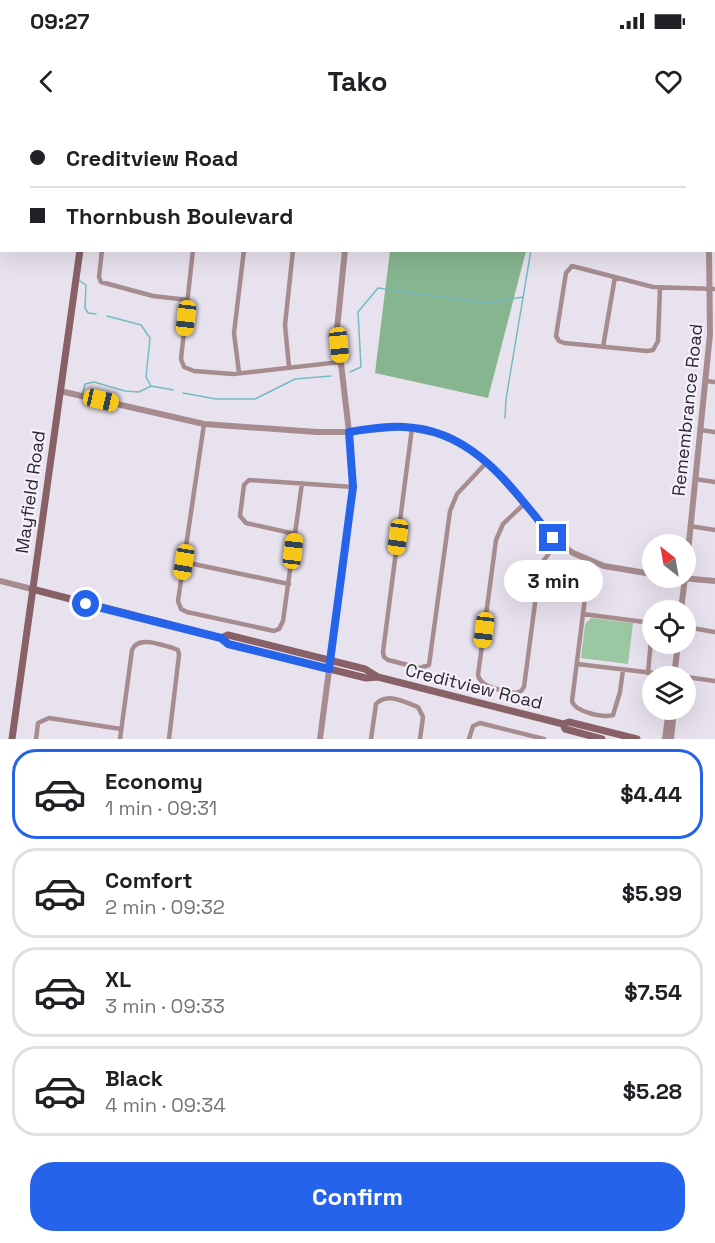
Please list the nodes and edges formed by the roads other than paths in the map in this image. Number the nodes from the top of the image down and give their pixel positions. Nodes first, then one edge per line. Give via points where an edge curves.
1 (80, 252) edge
2 (102, 252) edge
3 (193, 252) edge
4 (244, 252) edge
5 (293, 252) edge
6 (345, 252) edge
7 (709, 252) edge
8 (615, 276) junction
9 (660, 288) junction
10 (713, 289) edge
11 (188, 300) junction
12 (713, 334) edge
13 (603, 347) junction
14 (340, 362) junction
15 (289, 367) junction
16 (239, 373) junction
17 (706, 381) junction
18 (715, 382) edge
19 (60, 391) junction
20 (204, 424) junction
21 (412, 428) junction
22 (700, 430) junction
23 (349, 432) junction
24 (715, 432) edge
25 (487, 462) junction
26 (695, 480) junction
27 (715, 482) edge
28 (302, 483) junction
29 (353, 487) junction
30 (524, 504) junction
31 (690, 526) junction
32 (715, 530) edge
33 (295, 534) junction
34 (689, 534) edge
35 (557, 542) junction
36 (184, 562) junction
37 (593, 563) junction
38 (642, 573) edge
39 (696, 579) edge
40 (0, 581) edge
41 (715, 581) edge
42 (289, 584) junction
43 (32, 589) junction
44 (583, 614) junction
45 (642, 622) edge
46 (696, 629) edge
47 (715, 632) edge
48 (221, 638) junction
49 (331, 660) junction
50 (577, 664) junction
51 (329, 669) junction
52 (623, 670) junction
53 (642, 672) edge
54 (378, 677) junction
55 (696, 678) edge
56 (715, 681) edge
57 (669, 720) edge
58 (671, 720) edge
59 (563, 724) junction
60 (122, 729) junction
61 (12, 739) edge
62 (36, 739) edge
63 (120, 739) edge
64 (169, 739) edge
65 (320, 739) edge
66 (371, 739) edge
67 (420, 739) edge
68 (469, 739) edge
69 (544, 739) edge
70 (602, 739) edge
71 (637, 739) edge
72 (665, 739) edge
73 (671, 739) edge

1 - 19 main road, Mayfield Road
2 - 11 street via 101,282 153,296
3 - 11 street
4 - 16 street via 234,333
5 - 15 street via 285,325
6 - 14 street via 338,314
7 - 10 street, Remembrance Road
8 - 9 street
8 - 13 street
8 - 13 street via 576,266 566,273 556,336 564,343
9 - 10 street
9 - 13 street via 655,349
10 - 12 street, Remembrance Road
11 - 16 street via 182,366 194,371
12 - 17 street, Remembrance Road
14 - 15 street
14 - 23 street
15 - 16 street
17 - 18 street
17 - 22 street, Remembrance Road
19 - 20 street
19 - 43 main road, Mayfield Road
20 - 23 street
20 - 36 street
21 - 23 street
21 - 25 street via 450,437
21 - 25 street via 383,652 386,659 420,668 429,665 450,511 458,494
22 - 24 street
22 - 26 street, Remembrance Road
23 - 29 street
25 - 30 street
26 - 27 street
26 - 31 street, Remembrance Road
28 - 29 street
28 - 33 street
28 - 33 street via 249,480 244,486 240,516 246,523
29 - 49 street
30 - 35 street
30 - 35 street via 503,524 496,540 478,675 484,685 516,693 523,689 539,573
31 - 32 street
31 - 34 street, Remembrance Road
33 - 42 street
35 - 37 street
36 - 42 street
36 - 42 street via 181,609 274,631 283,621
37 - 38 street
37 - 44 street
39 - 41 street
40 - 43 street, Creditview Road
43 - 48 main road, Creditview Road
43 - 61 main road, Mayfield Road
44 - 45 street
44 - 50 street
46 - 47 street
48 - 49 main road, Creditview Road via 228,635
48 - 51 main road, Creditview Road via 228,644
49 - 51 street
49 - 54 main road, Creditview Road via 365,669
50 - 52 street
50 - 52 street via 572,704 577,709 610,717 616,711
51 - 54 main road, Creditview Road
51 - 65 street
52 - 53 street
54 - 59 main road, Creditview Road
55 - 56 street
57 - 72 street
58 - 73 street
59 - 70 main road, Creditview Road via 565,729
59 - 71 main road, Creditview Road via 569,722
60 - 62 street via 49,718 38,723
60 - 63 street
60 - 64 street via 133,646 141,641 178,650
66 - 67 street via 376,704 389,697 418,706 423,717
68 - 69 street via 476,724

